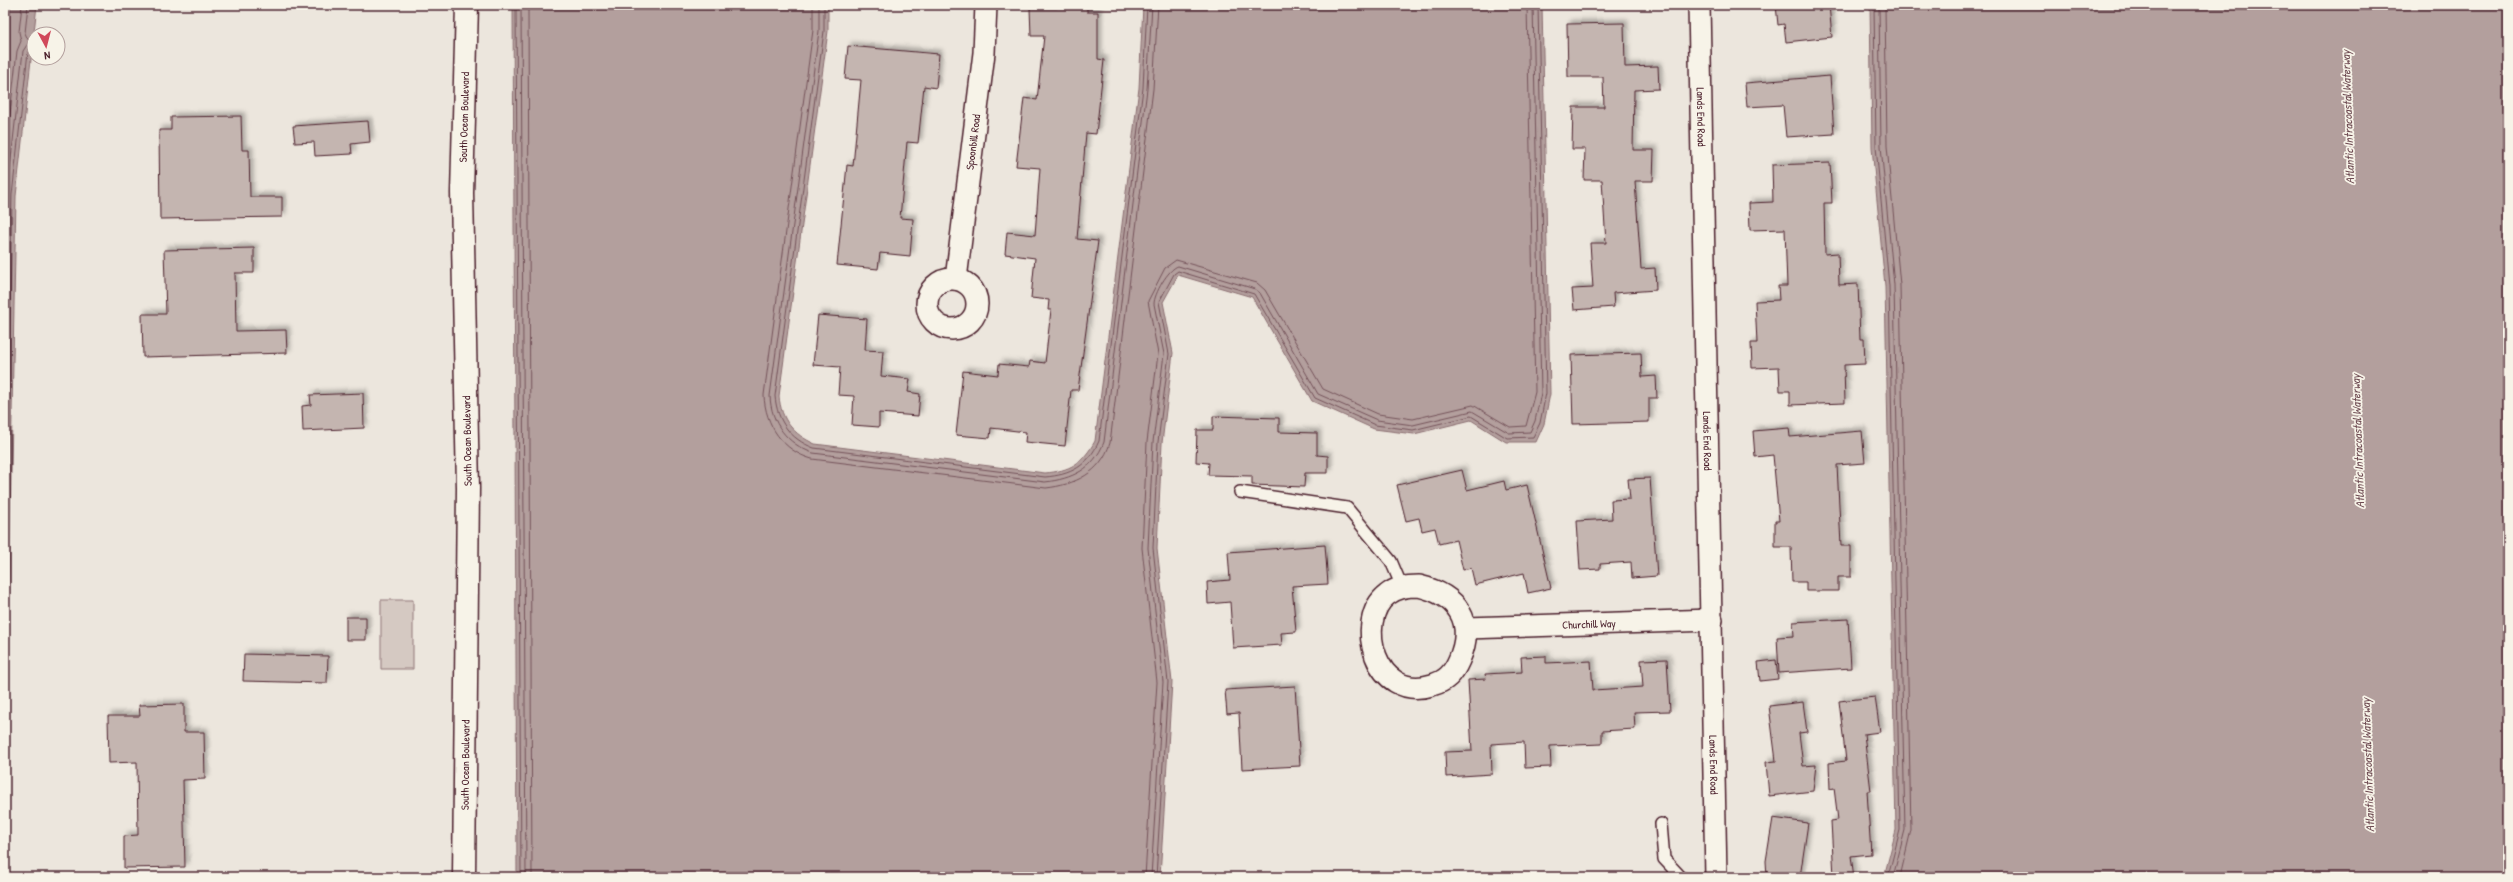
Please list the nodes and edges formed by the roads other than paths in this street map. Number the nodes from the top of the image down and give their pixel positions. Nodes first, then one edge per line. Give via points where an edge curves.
1 (467, 5) edge
2 (986, 5) edge
3 (1699, 5) edge
4 (956, 279) dead end
5 (1240, 492) dead end
6 (1402, 587) junction
7 (1712, 620) junction
8 (1466, 628) junction
9 (1661, 824) dead end
10 (464, 877) edge
11 (1681, 877) edge
12 (1716, 877) edge

1 - 10 main road, South Ocean Boulevard via 462,193 468,488
2 - 4 street, Spoonbill Road via 984,54
3 - 7 street, Lands End Road
5 - 6 lane via 1348,508 1391,561
6 - 8 street via 1419,586 1450,598 1460,611
6 - 8 street via 1386,595 1377,608 1372,623 1374,656 1381,670 1393,681 1409,687 1426,687 1442,682 1454,672 1465,641
7 - 8 street, Churchill Way
7 - 12 street, Lands End Road
9 - 11 lane via 1664,859

